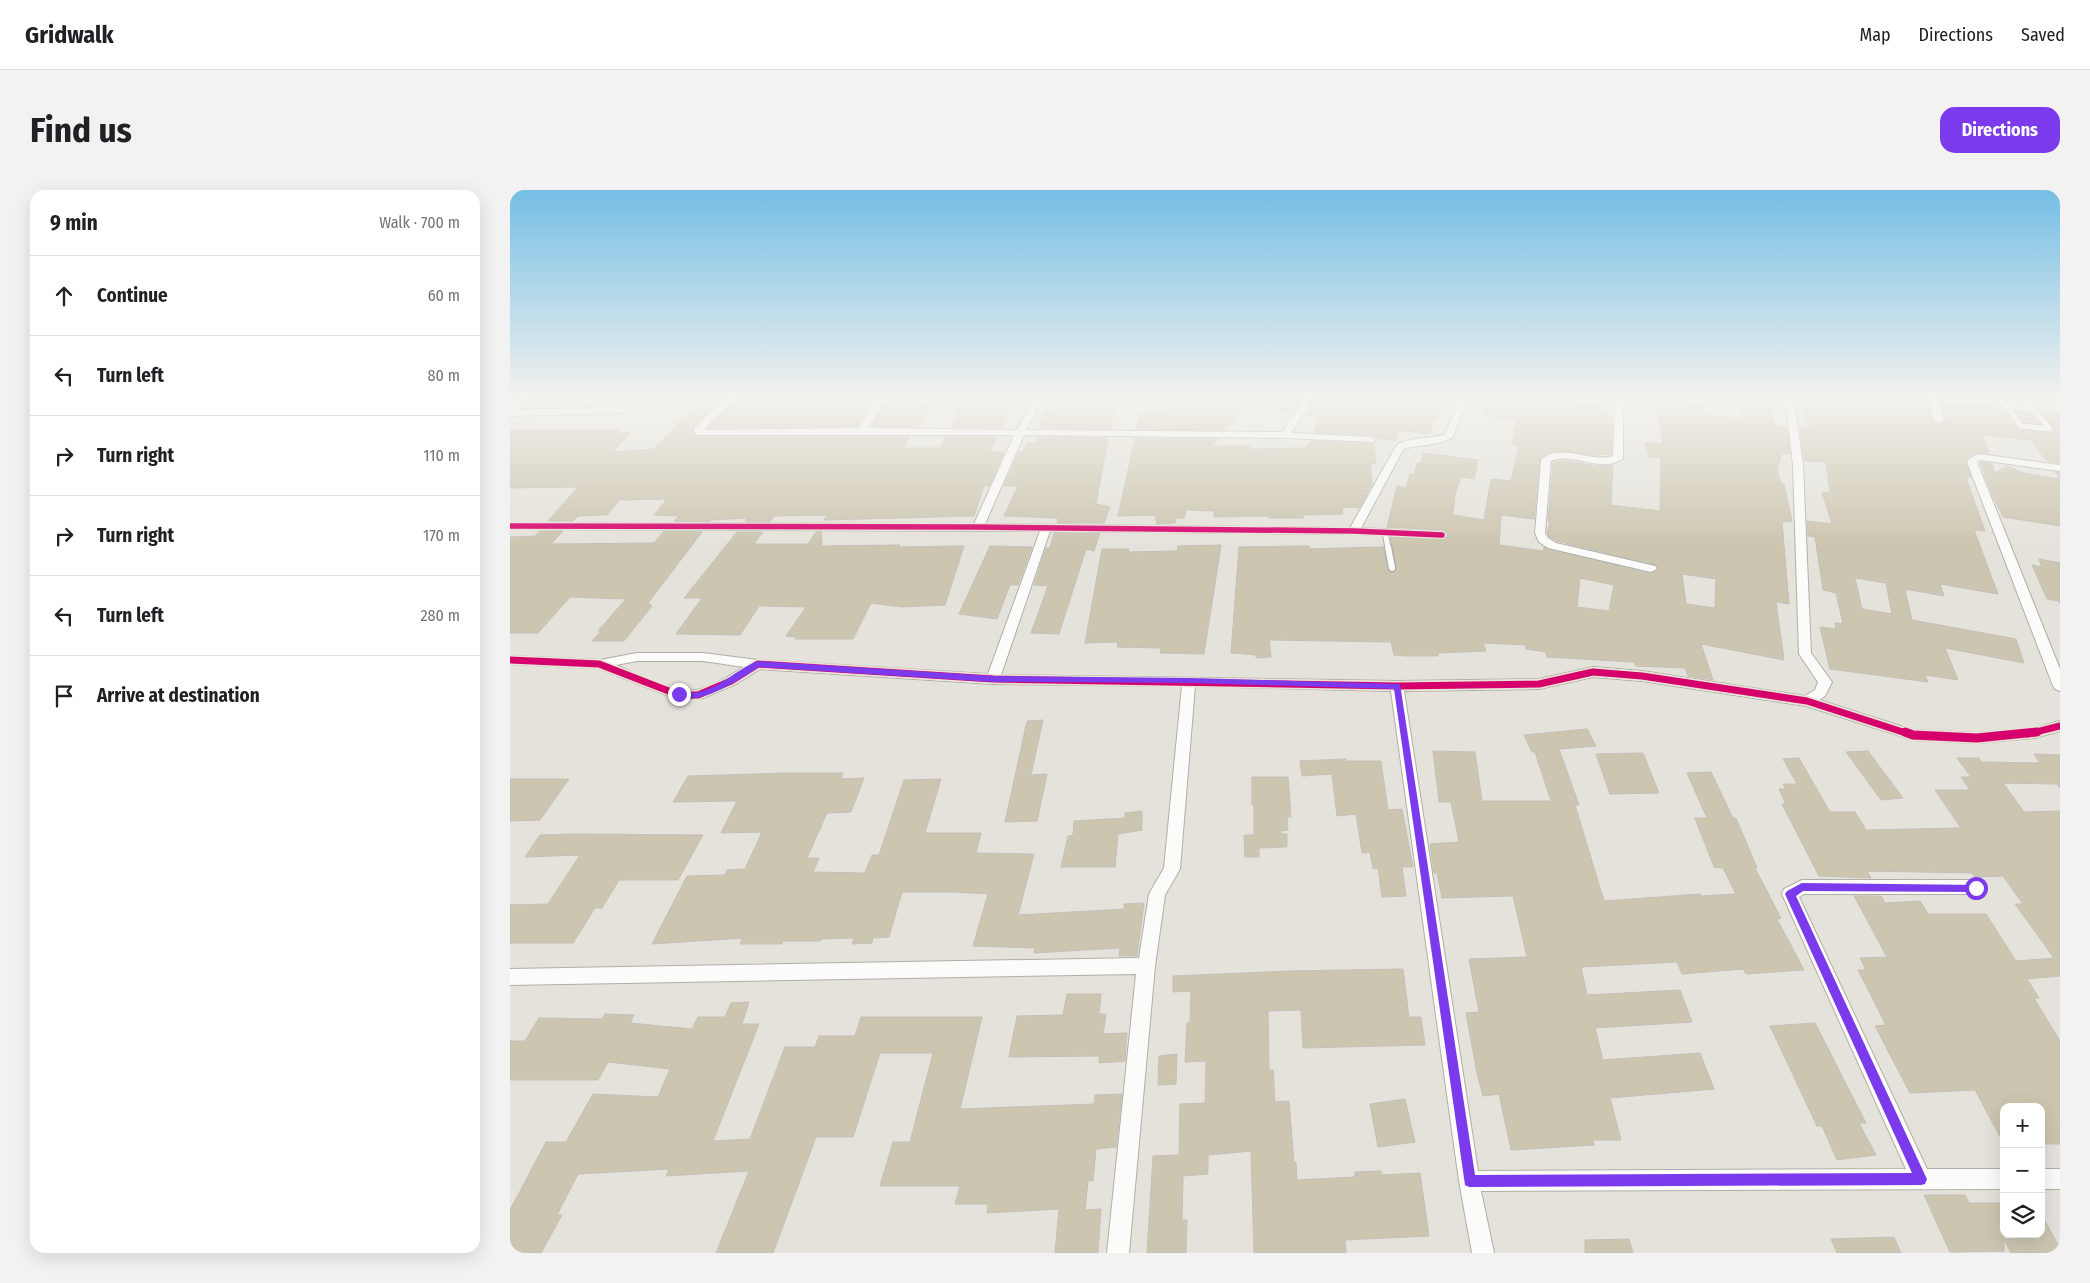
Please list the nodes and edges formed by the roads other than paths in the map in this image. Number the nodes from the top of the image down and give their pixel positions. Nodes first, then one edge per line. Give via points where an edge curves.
1 (1013, 448) edge
2 (1400, 448) edge
3 (1618, 448) edge
4 (1796, 448) edge
5 (2060, 468) edge
6 (510, 526) edge
7 (978, 527) junction
8 (1046, 528) junction
9 (1354, 531) junction
10 (1384, 532) junction
11 (1442, 535) dead end
12 (1392, 568) dead end
13 (1651, 568) dead end
14 (510, 660) edge
15 (599, 664) junction
16 (758, 664) junction
17 (993, 679) junction
18 (1189, 681) junction
19 (1397, 686) junction
20 (2060, 686) edge
21 (1807, 701) junction
22 (2060, 726) edge
23 (1976, 888) dead end
24 (1146, 966) junction
25 (510, 977) edge
26 (1921, 1179) junction
27 (2000, 1179) edge
28 (2045, 1179) edge
29 (2060, 1179) edge
30 (1469, 1181) junction
31 (1118, 1253) edge
32 (1483, 1253) edge

1 - 7 street
2 - 9 street
3 - 13 street via 1618,458 1556,456 1546,460 1540,533 1543,540 1552,546
4 - 21 street via 1805,654 1825,682 1820,693
5 - 20 street via 1979,457 1972,462
6 - 7 street
7 - 8 street
8 - 9 street
8 - 17 street
9 - 10 street
10 - 11 street
10 - 12 lane
14 - 15 street
15 - 16 street via 638,657 703,657
15 - 16 street via 679,694 698,695 731,681
16 - 17 street
17 - 18 street
18 - 19 street
18 - 24 street via 1172,869 1157,894
19 - 21 street via 1539,684 1593,672 1642,676
19 - 30 street
21 - 22 street via 1913,734 1977,738 2035,733
23 - 26 street via 1802,887 1790,894
24 - 25 street
24 - 31 street
26 - 27 street
26 - 30 street
28 - 29 street
30 - 32 street

